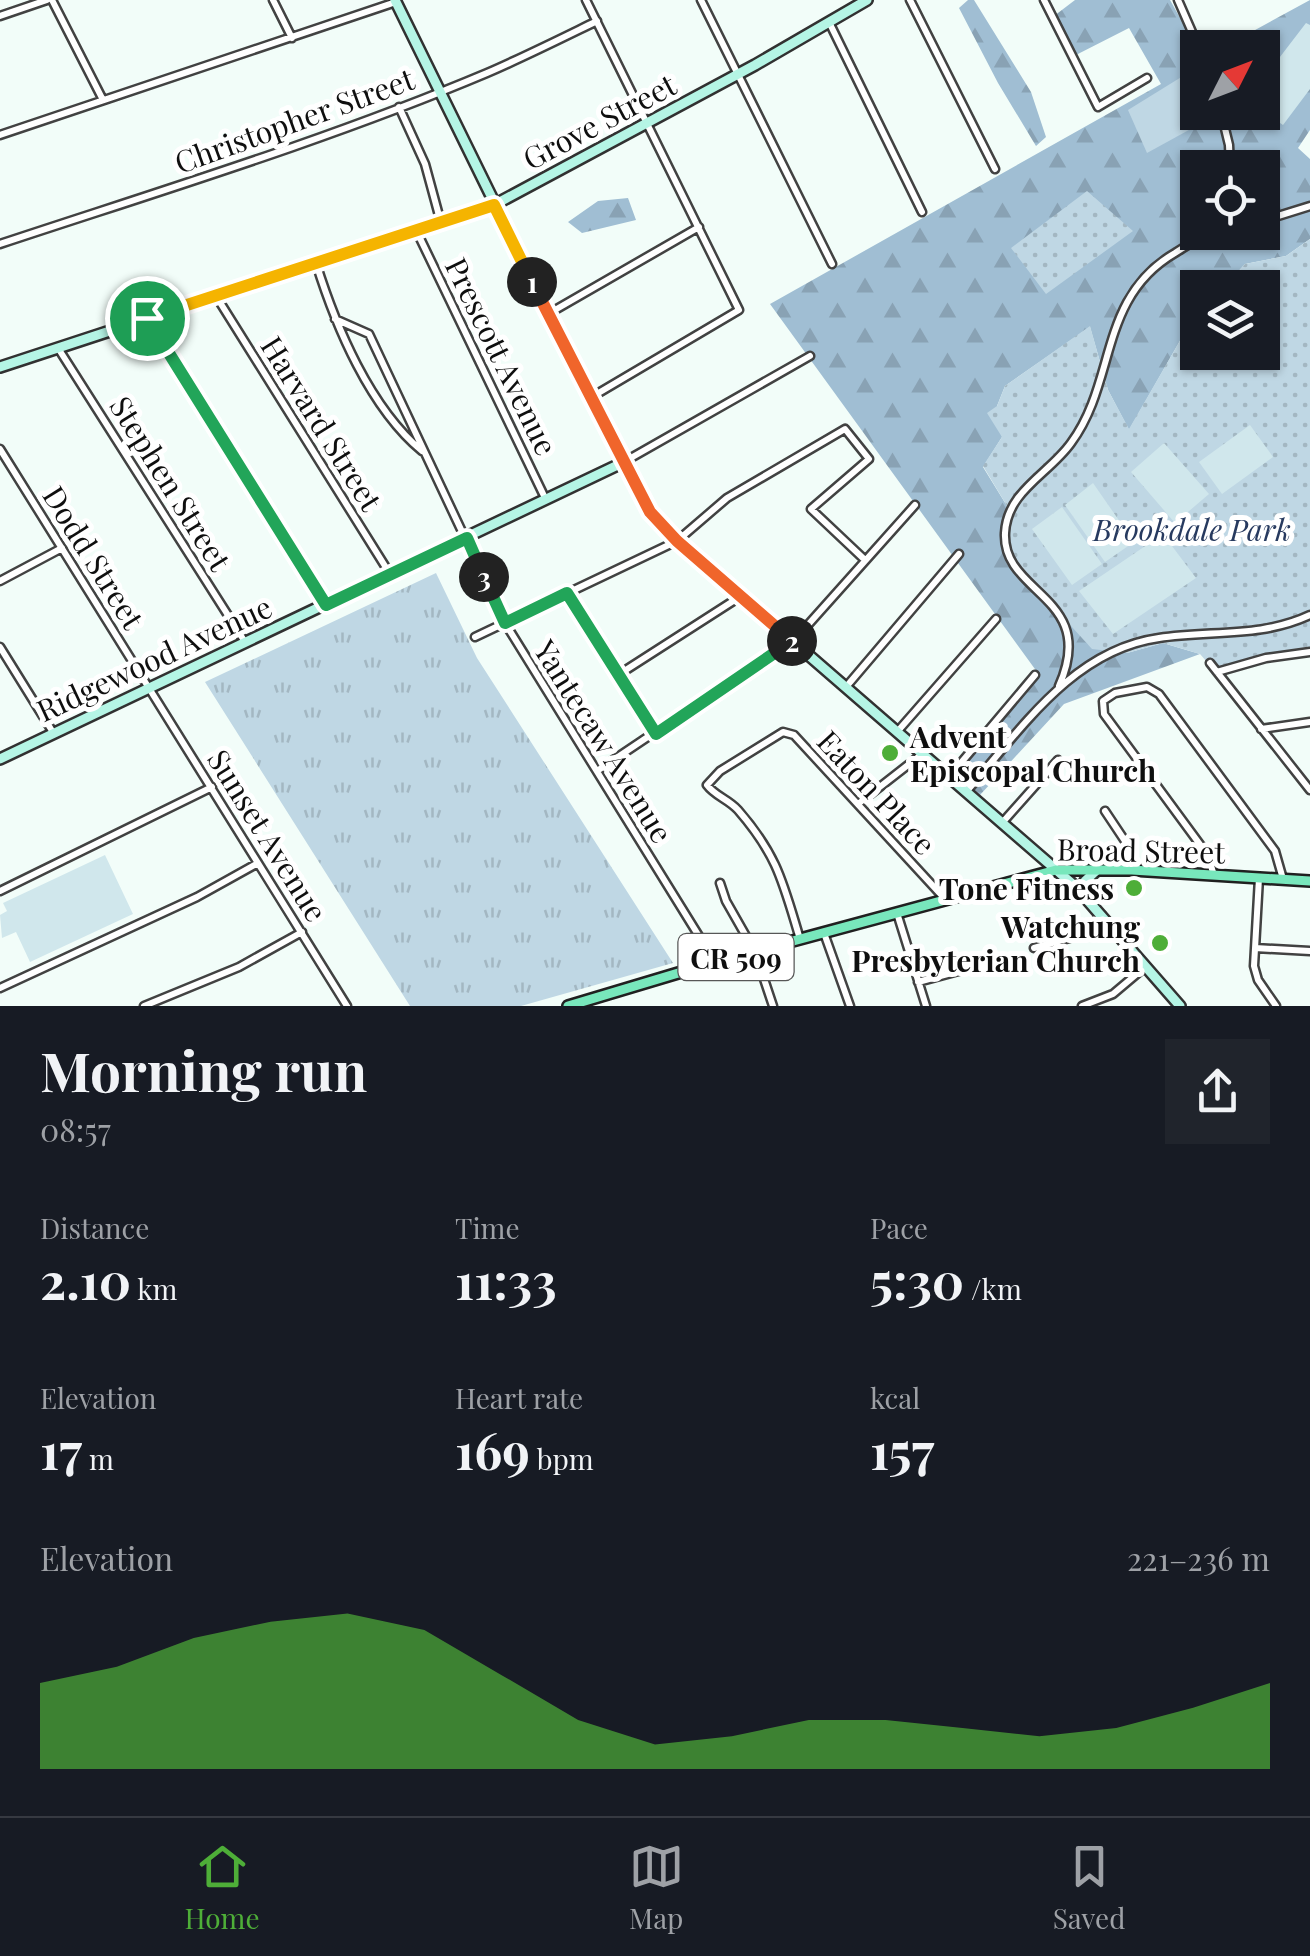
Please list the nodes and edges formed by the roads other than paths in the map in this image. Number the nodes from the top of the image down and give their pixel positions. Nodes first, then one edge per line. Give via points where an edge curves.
1 (49, 0) edge
2 (273, 0) edge
3 (586, 0) edge
4 (702, 0) edge
5 (867, 0) edge
6 (910, 0) edge
7 (1044, 0) edge
8 (1178, 0) edge
9 (396, 1) edge
10 (0, 16) edge
11 (597, 22) junction
12 (829, 22) junction
13 (1192, 30) edge
14 (292, 38) junction
15 (739, 74) junction
16 (1147, 78) dead end
17 (440, 92) junction
18 (103, 100) junction
19 (399, 107) junction
20 (647, 123) junction
21 (0, 135) edge
22 (995, 170) dead end
23 (494, 205) junction
24 (1310, 206) edge
25 (922, 212) dead end
26 (1280, 215) edge
27 (441, 224) junction
28 (699, 227) junction
29 (418, 232) junction
30 (0, 244) edge
31 (1180, 250) edge
32 (316, 263) junction
33 (832, 264) dead end
34 (216, 296) junction
35 (548, 314) junction
36 (147, 318) junction
37 (335, 319) junction
38 (358, 330) junction
39 (346, 343) junction
40 (58, 348) junction
41 (810, 356) dead end
42 (0, 367) edge
43 (590, 398) junction
44 (0, 450) edge
45 (423, 452) junction
46 (622, 464) junction
47 (546, 500) junction
48 (915, 506) dead end
49 (467, 538) junction
50 (677, 541) junction
51 (62, 548) junction
52 (959, 554) dead end
53 (865, 560) junction
54 (390, 574) junction
55 (0, 581) edge
56 (567, 593) junction
57 (741, 596) junction
58 (326, 605) junction
59 (1310, 615) edge
60 (996, 620) dead end
61 (505, 623) junction
62 (475, 637) dead end
63 (792, 640) junction
64 (246, 643) junction
65 (0, 647) edge
66 (1310, 652) edge
67 (1210, 663) dead end
68 (1217, 672) junction
69 (618, 675) junction
70 (1035, 675) dead end
71 (1059, 686) junction
72 (846, 687) junction
73 (150, 688) junction
74 (1310, 722) edge
75 (1260, 728) junction
76 (897, 732) junction
77 (54, 734) junction
78 (656, 734) junction
79 (922, 754) junction
80 (0, 759) edge
81 (1058, 760) dead end
82 (597, 771) junction
83 (949, 777) junction
84 (212, 788) junction
85 (1309, 790) edge
86 (966, 792) junction
87 (858, 804) junction
88 (1105, 810) dead end
89 (1002, 823) junction
90 (258, 863) junction
91 (1056, 870) junction
92 (1097, 870) junction
93 (1132, 870) junction
94 (1214, 875) junction
95 (1260, 878) junction
96 (1283, 879) junction
97 (1310, 881) edge
98 (720, 882) dead end
99 (0, 891) edge
100 (944, 899) junction
101 (1090, 902) junction
102 (897, 912) junction
103 (1102, 916) junction
104 (302, 932) junction
105 (824, 933) junction
106 (800, 940) junction
107 (1034, 948) dead end
108 (1255, 948) junction
109 (1310, 951) edge
110 (755, 952) junction
111 (715, 962) junction
112 (992, 962) dead end
113 (1145, 967) junction
114 (918, 982) junction
115 (0, 988) edge
116 (144, 1006) edge
117 (347, 1006) edge
118 (570, 1006) edge
119 (773, 1006) edge
120 (850, 1006) edge
121 (926, 1006) edge
122 (1082, 1006) edge
123 (1180, 1006) edge
124 (1276, 1006) edge

1 - 10 street
1 - 18 street
2 - 14 street
3 - 11 street
4 - 15 street
5 - 12 main road, Grove Street
6 - 22 street
7 - 16 street via 1098,107
8 - 13 street
9 - 14 street
9 - 17 main road
11 - 17 street, Christopher Street
11 - 20 street
12 - 15 main road, Grove Street
12 - 25 street
14 - 18 street
15 - 20 main road, Grove Street
15 - 33 street
17 - 19 street, Christopher Street
17 - 23 main road
18 - 21 street
19 - 27 street via 425,164
19 - 30 street, Christopher Street via 243,166
20 - 23 main road, Grove Street
20 - 28 street
23 - 27 main road, Grove Street
23 - 35 main road
24 - 26 street
27 - 29 main road, Grove Street
28 - 35 street
28 - 43 street via 739,310
29 - 32 main road, Grove Street
29 - 47 street, Prescott Avenue
31 - 71 street via 1139,283 1116,320 1095,398 1072,444 1008,513 1006,550 1052,604 1069,637 1069,664
32 - 34 main road, Grove Street
32 - 37 street
34 - 36 main road, Grove Street
34 - 54 street, Harvard Street
35 - 43 main road
36 - 40 main road, Grove Street
36 - 58 street
37 - 38 street
37 - 39 street
38 - 39 street
38 - 45 street via 369,334
39 - 45 street via 406,438
40 - 42 main road, Grove Street
40 - 64 street, Stephen Street
41 - 46 street, Ridgewood Avenue
43 - 46 main road
44 - 51 street, Dodd Street
45 - 49 street, Yantecaw Avenue
46 - 47 main road, Ridgewood Avenue
46 - 50 main road via 650,512
47 - 49 main road, Ridgewood Avenue
48 - 53 street
49 - 54 main road, Ridgewood Avenue
49 - 61 street, Yantecaw Avenue
50 - 53 street via 728,498 845,428 869,459 810,509
50 - 56 street
50 - 57 main road
51 - 55 street
51 - 73 street, Dodd Street
52 - 72 street
53 - 63 street
54 - 58 main road, Ridgewood Avenue
56 - 61 street
56 - 69 street
57 - 63 main road
57 - 69 street
58 - 64 main road, Ridgewood Avenue
59 - 71 street via 1258,632 1129,644
60 - 76 street
61 - 62 street
61 - 82 street, Yantecaw Avenue
63 - 72 main road
63 - 78 street
64 - 73 main road, Ridgewood Avenue
65 - 77 street
66 - 68 street
67 - 68 street
68 - 75 street
69 - 78 street
70 - 83 street
71 - 86 street
72 - 76 main road
73 - 77 main road, Ridgewood Avenue
73 - 84 street, Sunset Avenue
74 - 75 street
75 - 85 street
76 - 79 main road
77 - 80 main road, Ridgewood Avenue
78 - 82 street
79 - 83 main road
79 - 87 street
81 - 89 street
82 - 111 street, Yantecaw Avenue
83 - 86 main road
84 - 90 street, Sunset Avenue
84 - 99 street
86 - 89 main road
87 - 100 street, Eaton Place
87 - 106 street, Eaton Place via 790,732 720,770 707,785 726,798 772,855
88 - 93 street via 1127,844
89 - 91 main road
90 - 104 street, Sunset Avenue
90 - 115 street
91 - 92 main road, Broad Street / CR 509
91 - 100 main road, Broad Street / CR 509
91 - 101 main road
92 - 93 main road, Broad Street / CR 509
92 - 101 main road via 1085,882
93 - 94 main road, Broad Street / CR 509
94 - 95 main road, Broad Street / CR 509
94 - 96 street via 1207,854 1104,714 1106,697 1143,687 1159,694 1275,851
95 - 96 main road, Broad Street / CR 509
95 - 108 street
96 - 97 main road, Broad Street / CR 509
98 - 110 street
100 - 102 main road, Broad Street / CR 509
101 - 103 main road
102 - 105 main road, Broad Street / CR 509
102 - 114 street
103 - 107 street via 1080,935
103 - 113 main road
104 - 116 street
104 - 117 street, Sunset Avenue
105 - 106 main road, Broad Street / CR 509
105 - 120 street
106 - 110 main road, Broad Street / CR 509
108 - 109 street
108 - 124 street via 1258,980
110 - 111 main road, Broad Street / CR 509
110 - 119 street
111 - 118 main road, Broad Street / CR 509
112 - 114 street
113 - 122 street via 1113,994
113 - 123 main road
114 - 121 street

